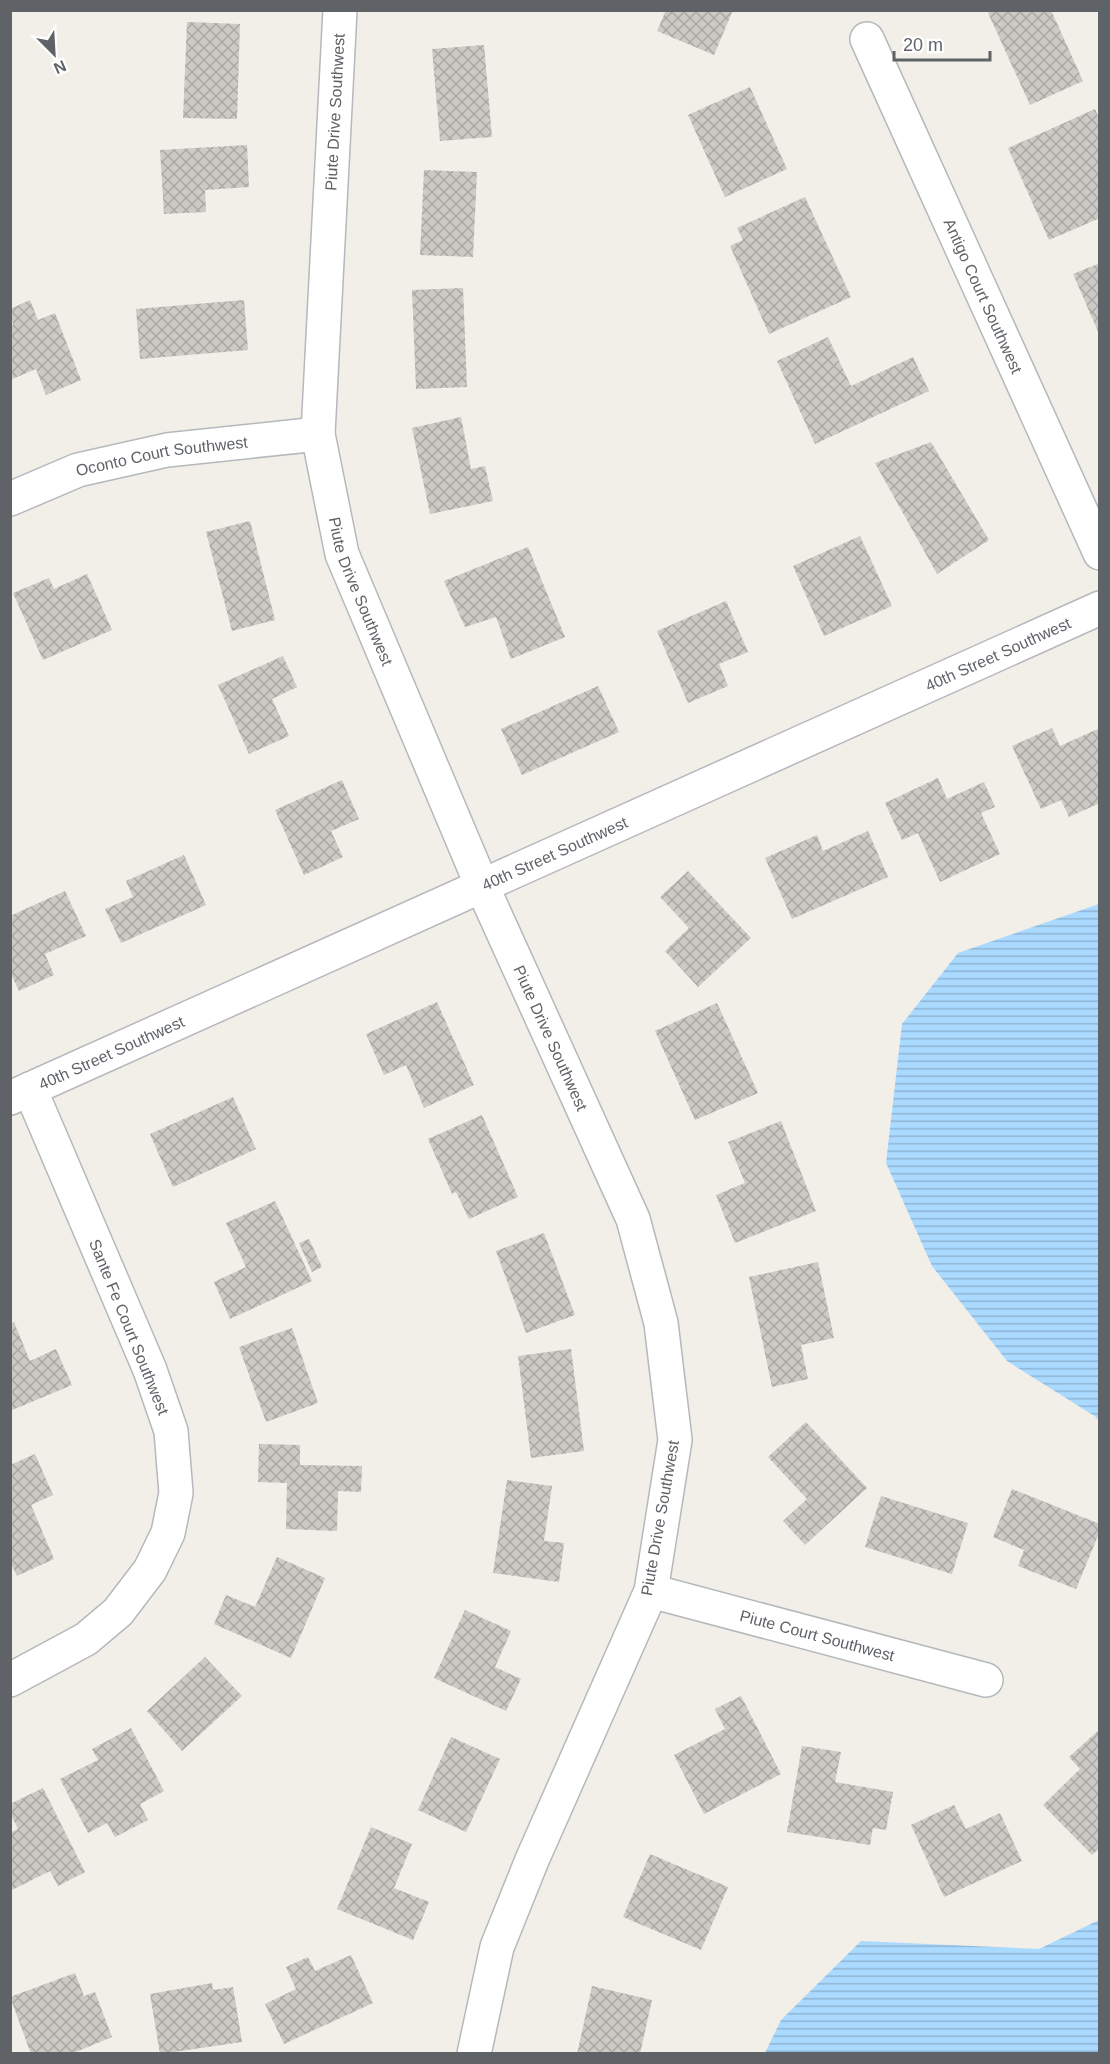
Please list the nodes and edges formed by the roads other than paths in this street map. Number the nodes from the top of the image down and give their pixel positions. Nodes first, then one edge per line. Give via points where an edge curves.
1 (340, 10) edge
2 (867, 39) dead end
3 (318, 434) junction
4 (10, 499) edge
5 (1100, 553) edge
6 (1100, 608) edge
7 (482, 886) junction
8 (20, 1093) edge
9 (651, 1591) junction
10 (10, 1680) edge
11 (986, 1680) dead end
12 (474, 2054) edge

1 - 3 street, Piute Drive Southwest
2 - 5 street, Antigo Court Southwest
3 - 4 street, Oconto Court Southwest via 167,450 78,470
3 - 7 street, Piute Drive Southwest via 342,554
6 - 7 street, 40th Street Southwest
7 - 8 street, 40th Street Southwest
7 - 9 street, Piute Drive Southwest via 633,1220 661,1323 675,1440
8 - 10 street, Sante Fe Court Southwest via 150,1370 171,1431 176,1493 168,1533 150,1570 118,1612 86,1639
9 - 11 street, Piute Court Southwest
9 - 12 street, Piute Drive Southwest via 497,1947

